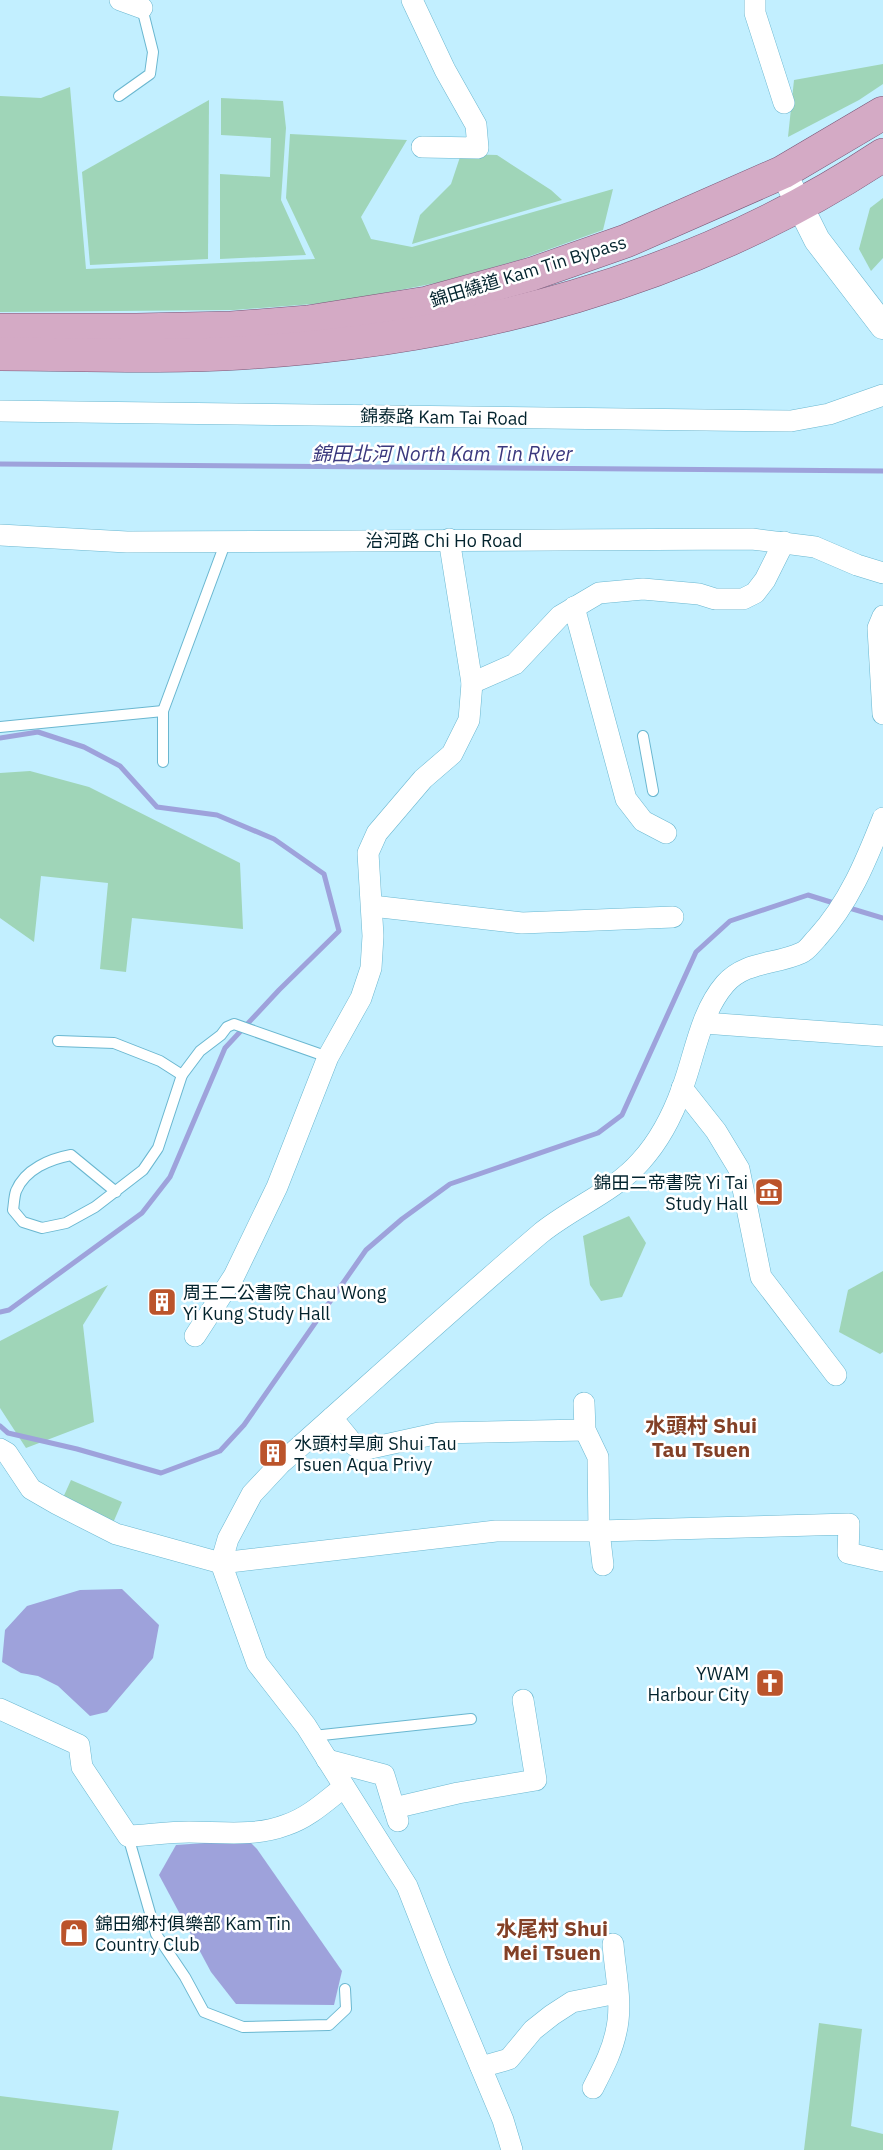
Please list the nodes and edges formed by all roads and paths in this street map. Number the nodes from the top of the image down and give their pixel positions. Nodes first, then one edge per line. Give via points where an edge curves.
1 (120, 0) edge
2 (412, 0) edge
3 (755, 0) edge
4 (142, 8) joint
5 (120, 96) dead end
6 (784, 103) dead end
7 (883, 113) edge
8 (422, 147) dead end
9 (883, 155) edge
10 (783, 172) junction
11 (800, 206) junction
12 (883, 326) edge
13 (0, 330) edge
14 (0, 354) edge
15 (883, 395) edge
16 (0, 411) edge
17 (0, 535) edge
18 (449, 539) junction
19 (226, 541) junction
20 (784, 542) junction
21 (883, 573) edge
22 (574, 607) junction
23 (883, 616) edge
24 (472, 683) junction
25 (163, 711) junction
26 (883, 714) edge
27 (0, 727) edge
28 (643, 736) dead end
29 (163, 762) dead end
30 (653, 791) dead end
31 (883, 818) edge
32 (666, 833) dead end
33 (372, 906) junction
34 (673, 917) dead end
35 (704, 1023) junction
36 (883, 1036) edge
37 (58, 1041) dead end
38 (328, 1058) junction
39 (182, 1075) junction
40 (682, 1088) junction
41 (116, 1192) junction
42 (195, 1336) dead end
43 (836, 1375) dead end
44 (584, 1403) dead end
45 (332, 1418) junction
46 (585, 1431) junction
47 (0, 1449) edge
48 (599, 1531) junction
49 (883, 1561) edge
50 (221, 1563) junction
51 (603, 1564) dead end
52 (523, 1700) dead end
53 (0, 1709) edge
54 (471, 1719) dead end
55 (312, 1736) junction
56 (327, 1760) junction
57 (345, 1787) junction
58 (128, 1836) junction
59 (613, 1944) dead end
60 (345, 1989) dead end
61 (617, 1993) junction
62 (481, 2067) junction
63 (593, 2088) dead end
64 (512, 2150) edge

1 - 4 street
2 - 8 street via 476,125 478,148
3 - 6 street via 755,14
4 - 5 lane via 153,52 150,74
7 - 10 main road, 錦田繞道 Kam Tin Bypass
9 - 11 main road, 錦田繞道 Kam Tin Bypass
10 - 11 street
10 - 13 main road, 錦田繞道 Kam Tin Bypass via 626,241 427,303 308,322 231,328
11 - 12 street via 817,240
11 - 14 main road, 錦田繞道 Kam Tin Bypass via 643,274 513,315 454,327 322,346 239,353
15 - 16 street, 錦泰路 Kam Tai Road via 829,414 791,421
17 - 19 street, 治河路 Chi Ho Road via 127,542
18 - 19 street, 治河路 Chi Ho Road
18 - 20 street, 治河路 Chi Ho Road
18 - 24 street
19 - 25 lane
20 - 21 street, 治河路 Chi Ho Road via 815,547
20 - 22 street via 765,580 755,593 743,599 643,589 599,593
22 - 24 street via 560,616 515,664
22 - 32 street via 626,799 643,821
23 - 26 street via 878,628
24 - 33 street via 469,720 452,754 423,779 376,833 368,853
25 - 27 lane
25 - 29 lane
28 - 30 lane
31 - 35 street via 860,876 821,933 802,953 751,966 732,977
33 - 34 street via 522,924
33 - 38 street via 371,968 361,998
35 - 36 street
35 - 40 street
37 - 39 lane via 114,1043 160,1060
38 - 39 lane via 234,1024 200,1051
38 - 42 street via 277,1187 234,1276
39 - 41 lane via 158,1148 143,1170
40 - 43 street via 716,1131 739,1169 761,1277
40 - 45 street via 655,1143 634,1169 542,1233
41 - 41 lane via 66,1223 42,1228 23,1222 13,1210 16,1191 26,1175 44,1163 71,1155
44 - 46 street
45 - 46 street via 354,1446 362,1450 439,1433
45 - 50 street via 252,1494 228,1539
46 - 48 street via 598,1457
47 - 50 street via 31,1489 57,1504 116,1534
48 - 49 street via 849,1524 848,1553
48 - 50 street via 496,1531
48 - 51 street
50 - 55 street via 257,1663
52 - 56 street via 536,1780 458,1793 396,1815 384,1775
53 - 58 street via 79,1745 82,1767
54 - 55 lane
55 - 56 street
56 - 57 street
57 - 58 street via 309,1814 270,1830
57 - 62 street via 407,1886
58 - 60 lane via 156,1934 204,2012 243,2026 329,2025 346,2009
59 - 61 street
61 - 62 street via 572,2002 533,2030 509,2059
61 - 63 street via 616,2033
62 - 64 street

